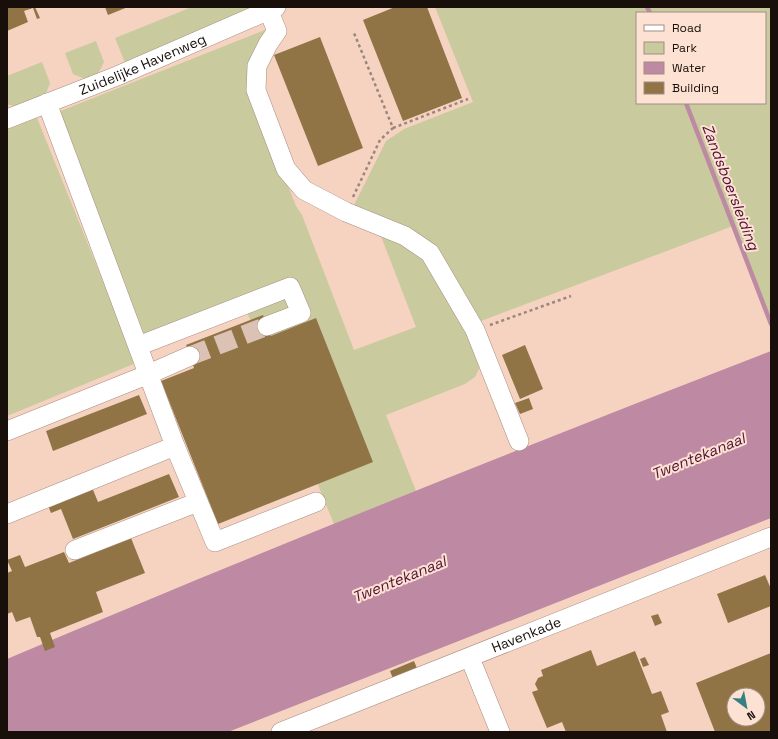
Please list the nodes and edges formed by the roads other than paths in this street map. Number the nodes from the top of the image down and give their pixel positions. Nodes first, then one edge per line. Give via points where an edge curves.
1 (271, 8) edge
2 (47, 103) junction
3 (7, 119) edge
4 (267, 326) tunnel mouth
5 (138, 346) junction
6 (190, 356) tunnel mouth
7 (149, 374) junction
8 (7, 431) edge
9 (519, 441) dead end
10 (175, 446) junction
11 (198, 502) junction
12 (316, 502) dead end
13 (7, 514) edge
14 (771, 537) edge
15 (75, 550) dead end
16 (470, 658) junction
17 (281, 732) edge
18 (500, 732) edge

1 - 2 street, Zuidelijke Havenweg via 117,76
1 - 9 street via 277,31 257,66 256,90 286,169 304,190 346,212 405,236 430,253 475,330
2 - 3 street, Zuidelijke Havenweg
2 - 5 street
4 - 5 street via 301,313 290,287
5 - 7 street
6 - 7 street
7 - 8 street
7 - 10 street
10 - 11 street
10 - 13 street
11 - 12 street via 215,542
11 - 15 street
14 - 16 street, Havenkade
16 - 17 street, Havenkade
16 - 18 street

